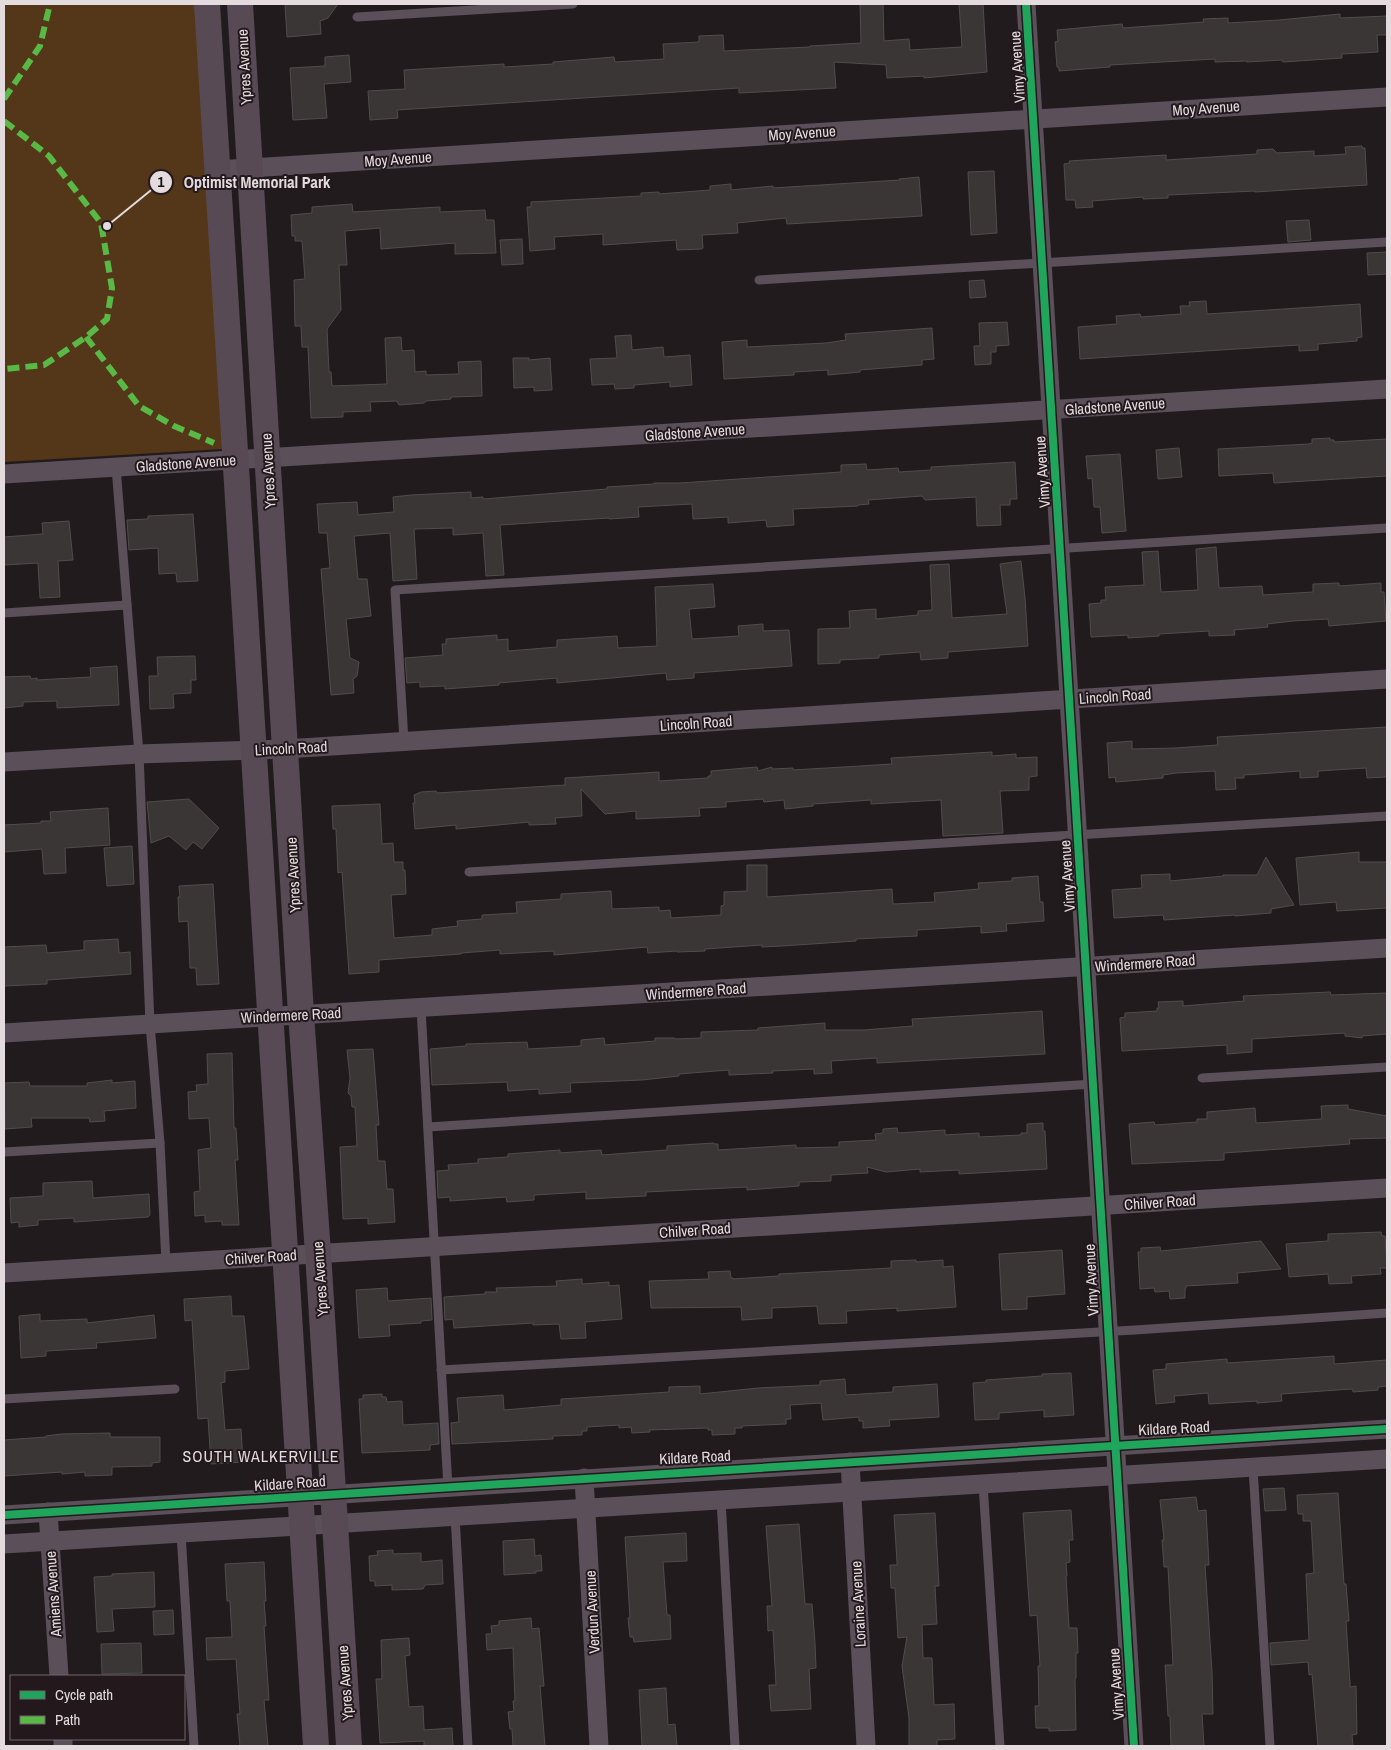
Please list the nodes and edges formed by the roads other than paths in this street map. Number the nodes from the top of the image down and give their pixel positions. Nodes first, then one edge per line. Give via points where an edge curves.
1 (208, 4) edge
2 (240, 4) edge
3 (573, 4) edge
4 (1026, 4) edge
5 (357, 17) dead end
6 (1387, 97) edge
7 (1034, 119) junction
8 (250, 168) junction
9 (217, 170) junction
10 (1387, 242) edge
11 (1042, 263) junction
12 (759, 280) dead end
13 (1387, 389) edge
14 (1051, 410) junction
15 (268, 458) junction
16 (235, 460) junction
17 (116, 468) junction
18 (4, 474) edge
19 (1387, 528) edge
20 (1060, 548) junction
21 (127, 606) junction
22 (4, 613) edge
23 (1387, 679) edge
24 (1069, 699) junction
25 (404, 741) junction
26 (285, 749) junction
27 (253, 751) junction
28 (139, 754) junction
29 (4, 762) edge
30 (1387, 816) edge
31 (1078, 835) junction
32 (469, 872) dead end
33 (1387, 948) edge
34 (1086, 966) junction
35 (421, 1008) junction
36 (301, 1014) junction
37 (270, 1016) junction
38 (150, 1024) junction
39 (4, 1033) edge
40 (1387, 1067) edge
41 (1202, 1078) dead end
42 (1093, 1084) junction
43 (428, 1127) junction
44 (160, 1143) junction
45 (4, 1152) edge
46 (1387, 1188) edge
47 (1101, 1206) junction
48 (434, 1246) junction
49 (318, 1253) junction
50 (285, 1256) junction
51 (166, 1263) junction
52 (4, 1273) edge
53 (1387, 1313) edge
54 (1108, 1332) junction
55 (441, 1370) junction
56 (175, 1390) dead end
57 (4, 1399) edge
58 (1387, 1429) edge
59 (1116, 1445) junction
60 (1387, 1450) edge
61 (1387, 1459) edge
62 (850, 1462) junction
63 (1253, 1468) junction
64 (1118, 1475) junction
65 (584, 1478) junction
66 (983, 1484) junction
67 (448, 1488) junction
68 (852, 1492) junction
69 (334, 1494) junction
70 (300, 1496) junction
71 (721, 1500) junction
72 (586, 1508) junction
73 (48, 1512) junction
74 (4, 1515) edge
75 (455, 1516) junction
76 (336, 1524) junction
77 (302, 1526) junction
78 (181, 1533) junction
79 (50, 1541) junction
80 (4, 1544) edge
81 (59, 1675) edge
82 (194, 1746) edge
83 (316, 1746) edge
84 (349, 1746) edge
85 (468, 1746) edge
86 (599, 1746) edge
87 (735, 1746) edge
88 (866, 1746) edge
89 (1000, 1746) edge
90 (1134, 1746) edge
91 (1270, 1746) edge

1 - 9 main road
2 - 8 main road, Ypres Avenue
3 - 5 lane
4 - 7 street, Vimy Avenue
6 - 7 street, Moy Avenue
7 - 8 street, Moy Avenue
7 - 11 street, Vimy Avenue
8 - 9 street, Moy Avenue
8 - 15 main road, Ypres Avenue
9 - 16 main road
10 - 11 lane
11 - 12 lane
11 - 14 street, Vimy Avenue
13 - 14 street, Gladstone Avenue
14 - 15 street, Gladstone Avenue
14 - 20 street, Vimy Avenue
15 - 16 street, Gladstone Avenue
15 - 26 main road, Ypres Avenue
16 - 17 street, Gladstone Avenue
16 - 27 main road
17 - 18 street, Gladstone Avenue
17 - 21 lane
19 - 20 lane
20 - 24 street, Vimy Avenue
20 - 25 lane via 395,590
21 - 22 lane
21 - 28 lane
23 - 24 street, Lincoln Road
24 - 25 street, Lincoln Road
24 - 31 street, Vimy Avenue
25 - 26 street, Lincoln Road
26 - 27 street, Lincoln Road
26 - 36 main road, Ypres Avenue
27 - 28 street, Lincoln Road
27 - 37 main road
28 - 29 street, Lincoln Road
28 - 38 lane
30 - 31 lane
31 - 32 lane
31 - 34 street, Vimy Avenue
33 - 34 street, Windermere Road
34 - 35 street, Windermere Road
34 - 42 street, Vimy Avenue
35 - 36 street, Windermere Road
35 - 43 lane
36 - 37 street, Windermere Road
36 - 49 main road, Ypres Avenue
37 - 38 street, Windermere Road
37 - 50 main road
38 - 39 street, Windermere Road
38 - 44 lane
40 - 41 lane
42 - 43 lane
42 - 47 street, Vimy Avenue
43 - 48 lane
44 - 45 lane
44 - 51 lane
46 - 47 street, Chilver Road
47 - 48 street, Chilver Road
47 - 54 street, Vimy Avenue
48 - 49 street, Chilver Road
48 - 55 lane
49 - 50 street, Chilver Road
49 - 69 main road, Ypres Avenue
50 - 51 street, Chilver Road
50 - 70 main road
51 - 52 street, Chilver Road
53 - 54 lane
54 - 55 lane
54 - 59 street, Vimy Avenue
55 - 67 lane
56 - 57 lane
58 - 59 street, Kildare Road
58 - 60 street
59 - 62 street, Kildare Road
59 - 64 street, Vimy Avenue
61 - 63 street
62 - 65 street, Kildare Road
62 - 68 street, Loraine Avenue
63 - 64 street
63 - 91 lane
64 - 66 street
64 - 90 street, Vimy Avenue
65 - 67 street, Kildare Road
65 - 72 street, Verdun Avenue
66 - 68 street
66 - 89 lane
67 - 69 street, Kildare Road
68 - 71 street
68 - 88 street, Loraine Avenue
69 - 70 street, Kildare Road
69 - 76 main road, Ypres Avenue
70 - 73 street, Kildare Road
70 - 77 main road
71 - 72 street
71 - 87 lane
72 - 75 street
72 - 86 street, Verdun Avenue
73 - 74 street, Kildare Road
73 - 79 street, Amiens Avenue
75 - 76 street
75 - 85 lane
76 - 77 street
76 - 84 main road, Ypres Avenue
77 - 78 street
77 - 83 main road
78 - 79 street
78 - 82 lane
79 - 80 street
79 - 81 street, Amiens Avenue

